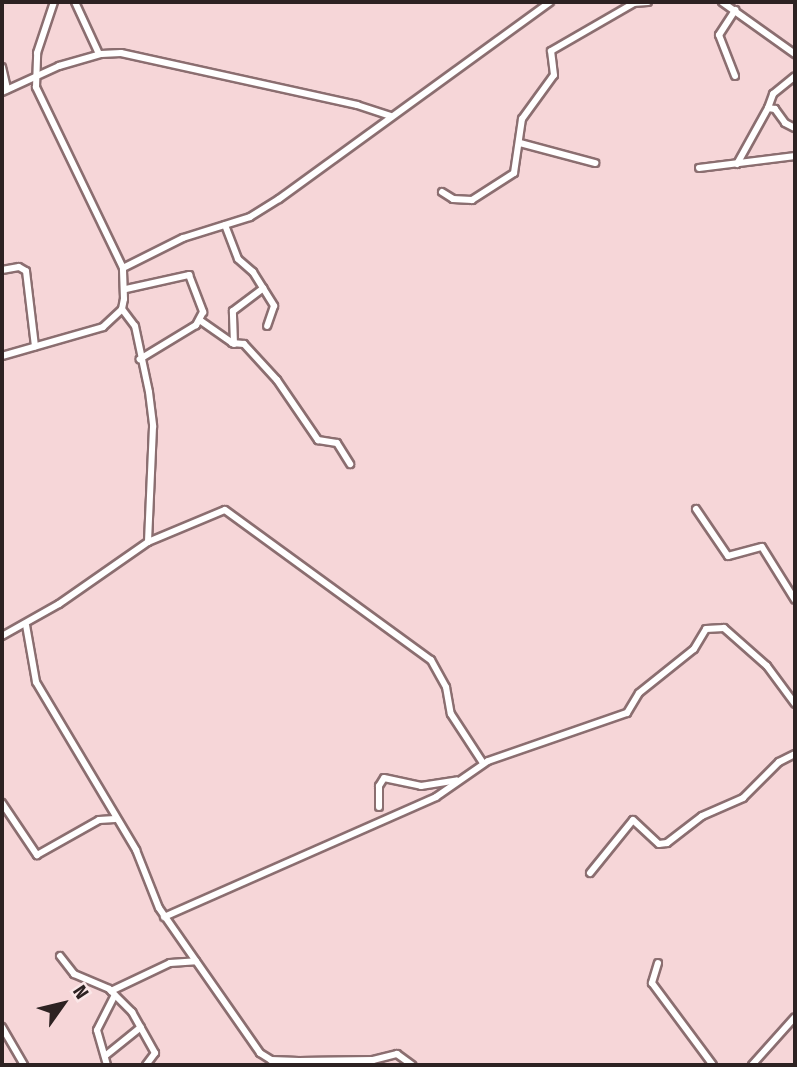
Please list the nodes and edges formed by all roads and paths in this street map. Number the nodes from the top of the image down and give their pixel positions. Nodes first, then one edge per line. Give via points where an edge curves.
1 (54, 2) edge
2 (75, 2) edge
3 (550, 2) edge
4 (648, 2) edge
5 (722, 2) edge
6 (632, 3) edge
7 (735, 10) junction
8 (99, 54) junction
9 (795, 54) edge
10 (2, 71) edge
11 (34, 76) junction
12 (735, 76) dead end
13 (795, 76) edge
14 (4, 90) edge
15 (768, 108) junction
16 (390, 116) junction
17 (795, 128) edge
18 (520, 143) junction
19 (748, 146) junction
20 (795, 156) edge
21 (758, 160) junction
22 (595, 163) dead end
23 (737, 164) junction
24 (699, 168) dead end
25 (442, 192) dead end
26 (225, 225) junction
27 (124, 268) junction
28 (2, 270) edge
29 (263, 288) junction
30 (125, 289) junction
31 (122, 309) junction
32 (201, 321) junction
33 (267, 326) dead end
34 (234, 344) junction
35 (36, 346) junction
36 (2, 356) edge
37 (141, 359) junction
38 (350, 464) dead end
39 (696, 509) dead end
40 (148, 542) junction
41 (795, 600) edge
42 (26, 625) junction
43 (2, 636) edge
44 (795, 704) edge
45 (795, 754) edge
46 (483, 763) junction
47 (459, 780) junction
48 (2, 803) edge
49 (379, 807) dead end
50 (117, 819) junction
51 (590, 873) dead end
52 (164, 917) junction
53 (60, 956) dead end
54 (196, 961) junction
55 (658, 963) dead end
56 (113, 993) junction
57 (795, 1017) edge
58 (2, 1027) edge
59 (141, 1027) junction
60 (105, 1056) junction
61 (24, 1065) edge
62 (107, 1065) edge
63 (146, 1065) edge
64 (412, 1065) edge
65 (713, 1065) edge
66 (752, 1065) edge

1 - 11 street
2 - 8 street
3 - 16 street
4 - 6 street
5 - 7 street
6 - 18 street via 551,51 554,75 522,119
7 - 9 street
7 - 12 street via 719,34
8 - 11 street
8 - 16 street via 126,54 194,67
10 - 14 street
11 - 14 street
11 - 27 street via 44,110
13 - 15 street via 773,94
15 - 17 street via 775,108
15 - 19 street
16 - 26 street via 279,199 250,217
18 - 22 street
18 - 25 street via 514,173 488,193 467,201
19 - 21 street
19 - 23 street
20 - 21 street
21 - 23 street
23 - 24 street
26 - 27 street via 183,239
26 - 29 street via 238,259
27 - 30 street
28 - 35 street via 19,267 26,271
29 - 33 street via 274,310
29 - 34 street via 233,311
30 - 31 street
30 - 32 street via 189,275 203,312
31 - 35 street via 103,327
31 - 37 street via 135,326
32 - 34 street
32 - 37 street
34 - 38 street via 244,344 277,380 318,440 337,443
35 - 36 street
37 - 40 street via 153,427
39 - 41 street via 728,556 762,547
40 - 42 street
40 - 46 street via 221,510 246,521 325,585 348,596 397,639 431,660 446,687 451,714
42 - 43 street
42 - 50 street via 36,681
44 - 46 street via 767,666 724,628 715,626 700,634 689,655 639,693 627,713
45 - 51 street via 779,762 743,798 702,816 667,843 659,844 639,821 629,822
46 - 47 street
47 - 49 street via 421,786 384,778 379,786
47 - 52 street via 426,801
48 - 50 street via 37,855 99,820
50 - 52 street via 136,850
52 - 54 street
53 - 56 street via 74,974
54 - 56 street via 170,963
54 - 64 street via 264,1057 341,1061 397,1054
55 - 65 street via 652,984
56 - 59 street
56 - 60 street via 97,1030
57 - 66 street
58 - 61 street
59 - 60 street
59 - 63 street via 155,1053
60 - 62 street

